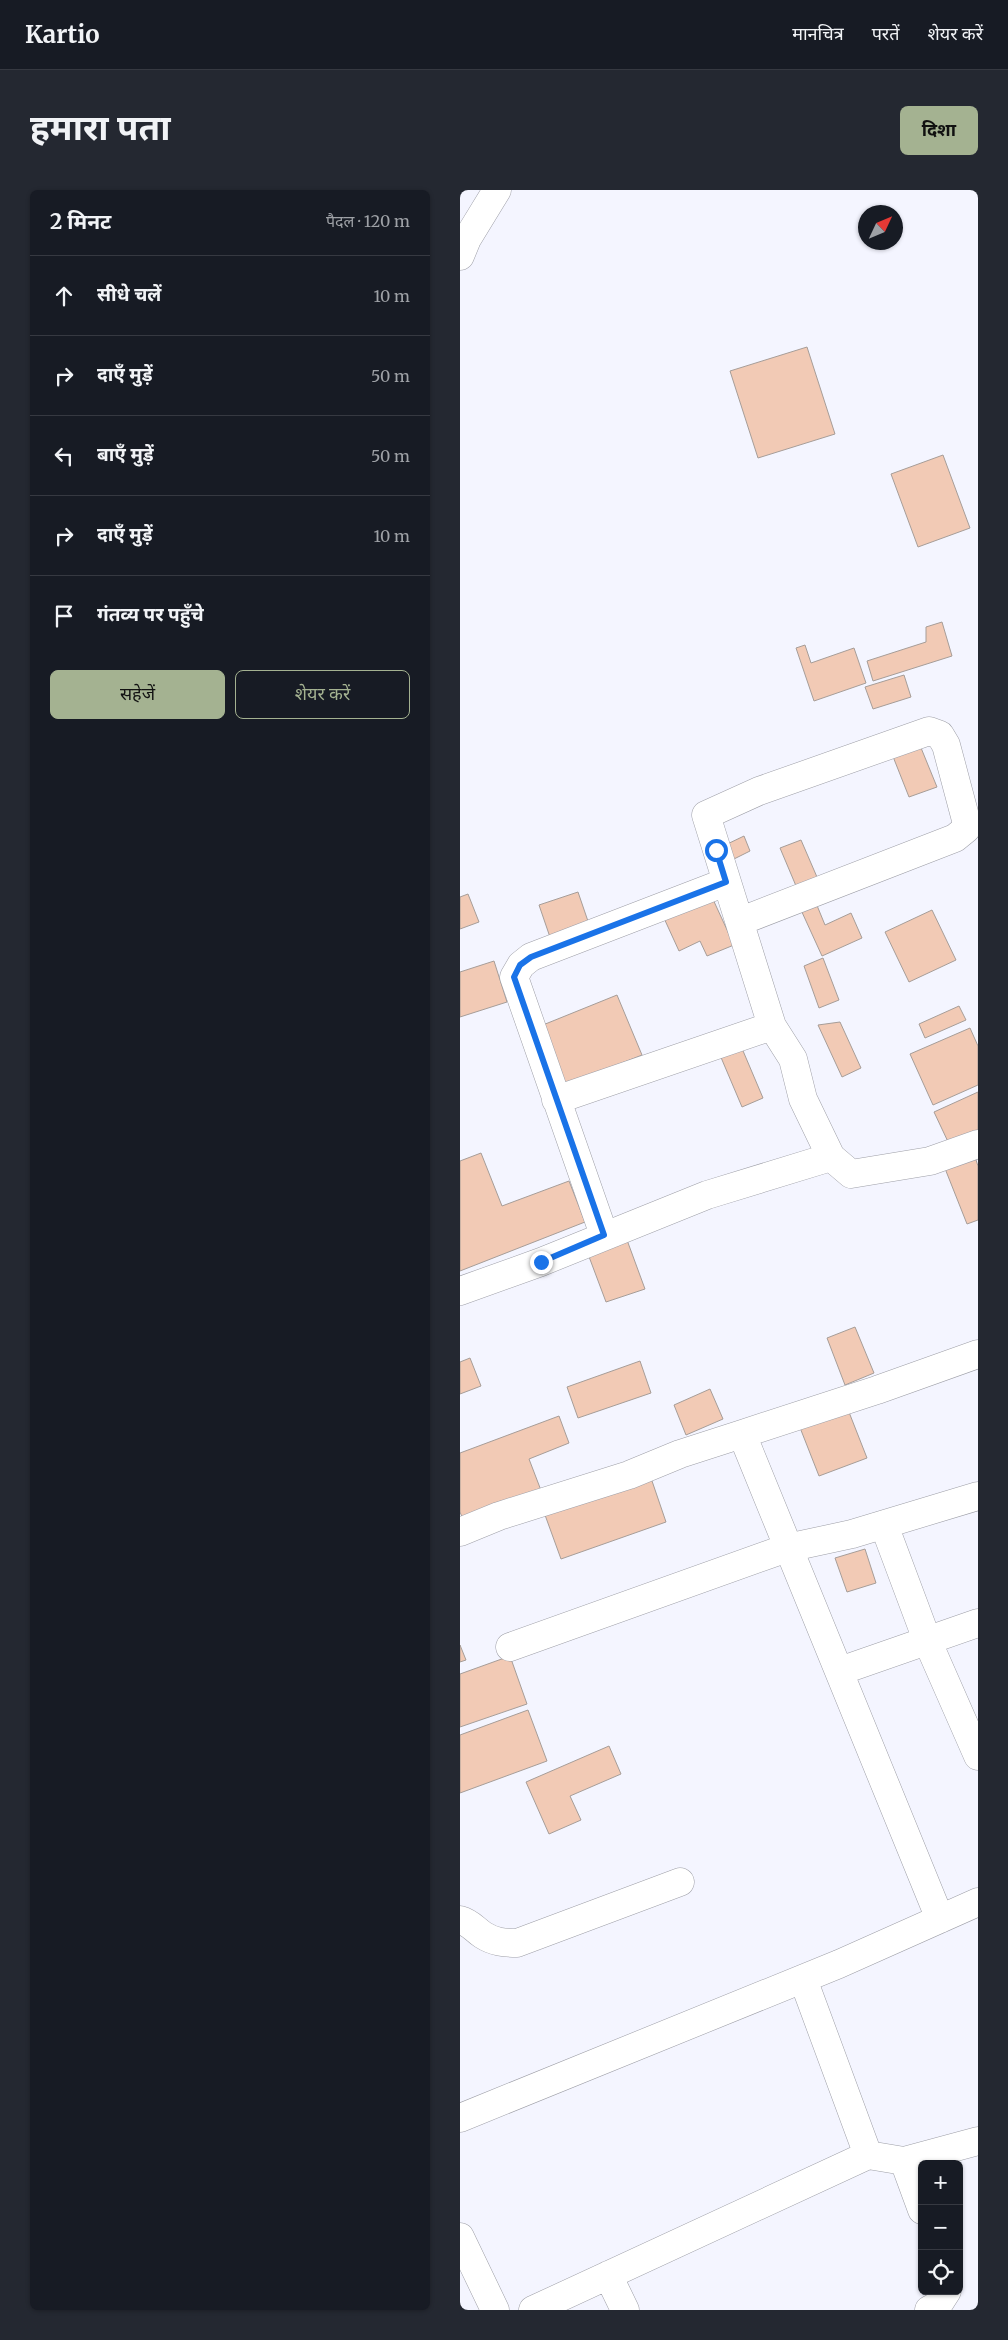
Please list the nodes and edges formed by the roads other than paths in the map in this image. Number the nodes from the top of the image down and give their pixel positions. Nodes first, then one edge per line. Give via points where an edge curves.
1 (497, 190) edge
2 (460, 256) edge
3 (726, 882) junction
4 (740, 921) junction
5 (772, 1026) junction
6 (556, 1100) junction
7 (978, 1144) edge
8 (832, 1157) junction
9 (604, 1235) junction
10 (460, 1291) edge
11 (978, 1354) edge
12 (742, 1434) junction
13 (978, 1496) edge
14 (884, 1525) junction
15 (460, 1532) edge
16 (787, 1548) junction
17 (978, 1623) edge
18 (927, 1640) junction
19 (510, 1647) dead end
20 (840, 1671) junction
21 (978, 1756) edge
22 (680, 1882) dead end
23 (978, 1902) edge
24 (940, 1919) junction
25 (460, 1920) edge
26 (803, 1979) junction
27 (460, 2118) edge
28 (978, 2141) edge
29 (868, 2155) junction
30 (904, 2161) junction
31 (920, 2205) edge
32 (460, 2237) edge
33 (608, 2275) junction
34 (944, 2295) edge
35 (495, 2310) edge
36 (533, 2310) edge
37 (625, 2310) edge
38 (929, 2310) edge

1 - 2 street
3 - 4 street
3 - 4 street via 706,816 759,791 929,730 940,735 946,745 966,829 955,838
3 - 6 street via 531,957 520,965 514,977
4 - 5 street
5 - 6 street
5 - 8 street via 793,1060 803,1099
6 - 9 street
7 - 8 street via 930,1161 851,1174
8 - 9 street via 707,1195
9 - 10 street
11 - 12 street
12 - 15 street
12 - 16 street
13 - 14 street
14 - 16 street
14 - 18 street
16 - 19 street
16 - 20 street
17 - 18 street
18 - 20 street
18 - 21 street
20 - 24 street
22 - 25 street via 517,1943 500,1943 482,1935 469,1922
23 - 24 street
24 - 26 street
26 - 27 street
26 - 29 street
28 - 30 street
29 - 30 street
29 - 33 street
30 - 31 street
32 - 35 street
33 - 36 street
33 - 37 street
34 - 38 street via 938,2305

